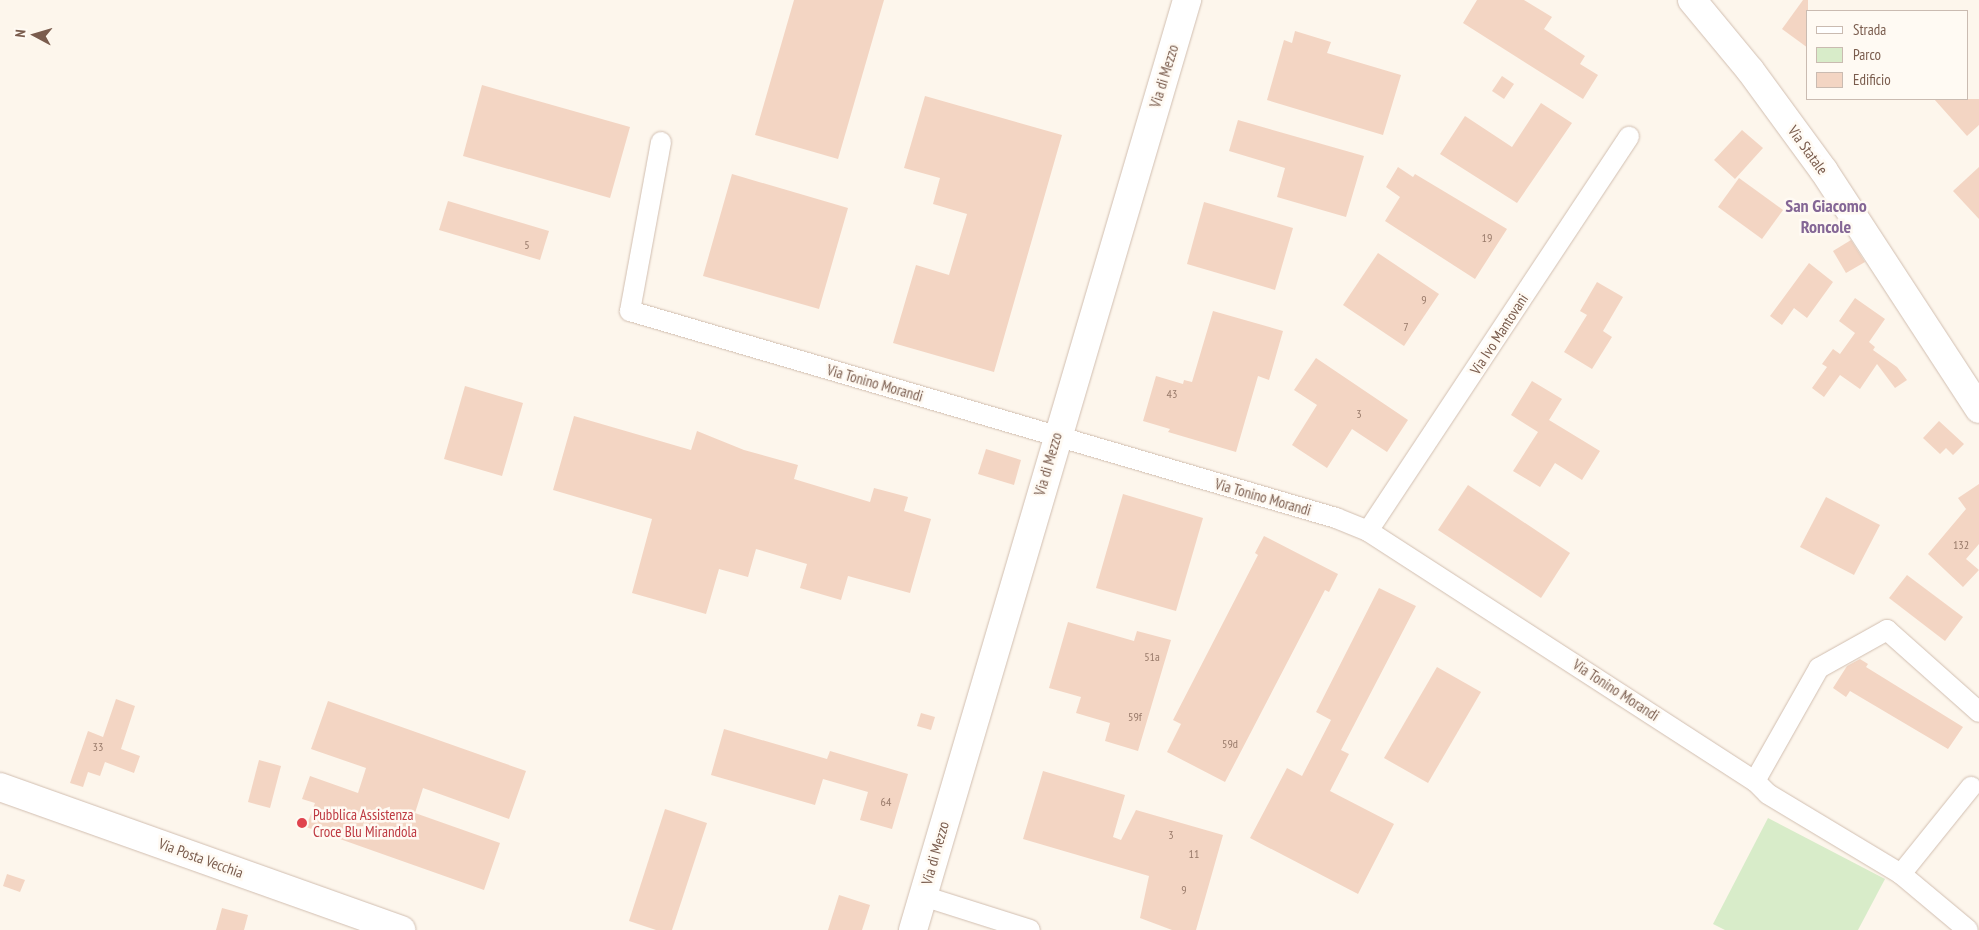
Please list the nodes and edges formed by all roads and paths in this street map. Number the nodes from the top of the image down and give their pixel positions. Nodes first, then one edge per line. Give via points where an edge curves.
1 (1187, 0) edge
2 (1692, 0) edge
3 (1629, 137) dead end
4 (662, 142) dead end
5 (1979, 408) edge
6 (1056, 436) junction
7 (1368, 530) junction
8 (1979, 712) edge
9 (1755, 781) junction
10 (0, 787) edge
11 (1971, 787) dead end
12 (1901, 874) junction
13 (923, 896) junction
14 (401, 930) edge
15 (913, 930) edge
16 (1030, 930) edge
17 (1968, 930) edge

1 - 6 street, Via di Mezzo
2 - 5 street, Via Statale via 1750,70 1824,171
3 - 7 street, Via Ivo Mantovani
4 - 6 street, Via Tonino Morandi via 630,311
6 - 7 street, Via Tonino Morandi
6 - 13 street, Via di Mezzo
7 - 9 street, Via Tonino Morandi
8 - 9 street via 1887,630 1819,668
9 - 12 street, Via Tonino Morandi via 1768,794
10 - 14 street, Via Posta Vecchia
11 - 12 street
12 - 17 street, Via Tonino Morandi
13 - 15 street, Via di Mezzo
13 - 16 street

